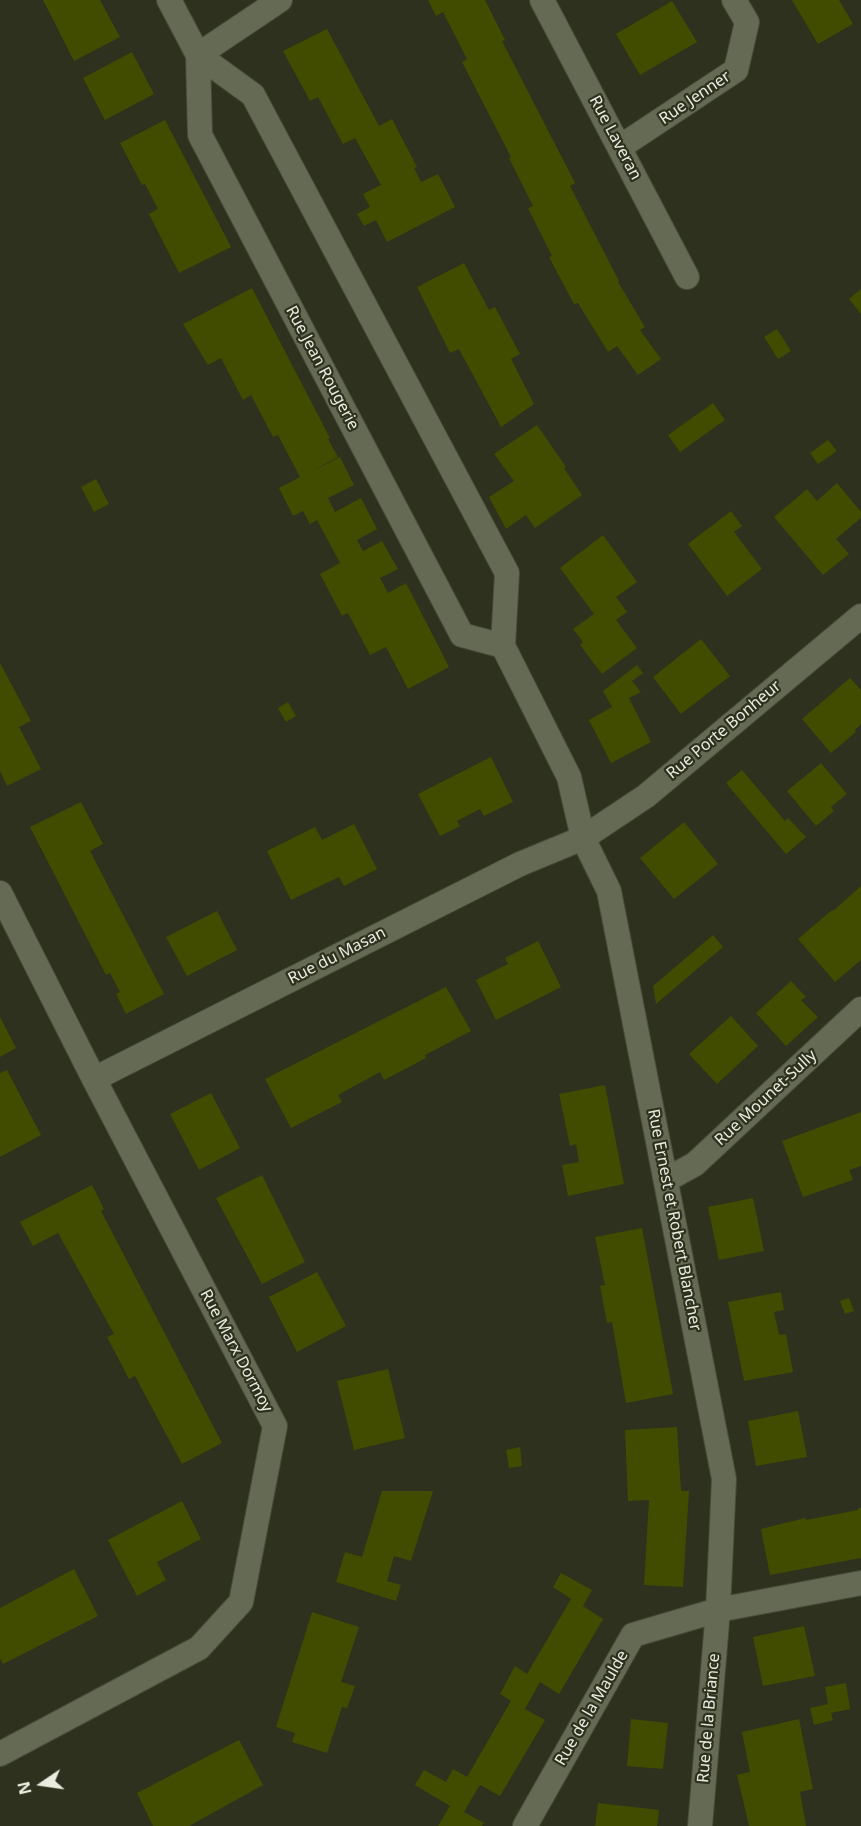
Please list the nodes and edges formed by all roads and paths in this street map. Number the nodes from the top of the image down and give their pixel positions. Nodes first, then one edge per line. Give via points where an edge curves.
1 (169, 0) edge
2 (280, 0) edge
3 (542, 0) edge
4 (734, 0) edge
5 (198, 55) junction
6 (620, 147) junction
7 (687, 277) dead end
8 (861, 616) edge
9 (503, 646) junction
10 (583, 838) junction
11 (0, 893) edge
12 (861, 1009) edge
13 (94, 1079) junction
14 (666, 1180) junction
15 (861, 1583) edge
16 (718, 1610) junction
17 (0, 1754) edge
18 (525, 1826) edge
19 (700, 1826) edge

1 - 5 street, Rue Jean Rougerie
2 - 5 street
3 - 6 street, Rue Laveran
4 - 6 street, Rue Jenner via 747,22 736,70
5 - 9 street, Rue Jean Rougerie via 253,95 507,573
5 - 9 street, Rue Jean Rougerie via 200,135 205,145 462,635
6 - 7 street, Rue Laveran
8 - 10 street, Rue Porte Bonheur via 646,796
9 - 10 street, Rue Jean Rougerie via 569,777
10 - 13 street, Rue du Masan via 520,864
10 - 14 street, Rue Ernest et Robert Blancher via 609,891
11 - 13 street, Rue Marx Dormoy
12 - 14 street, Rue Mounet-Sully via 695,1164
13 - 17 street, Rue Marx Dormoy via 275,1426 241,1602 199,1648
14 - 16 street, Rue Ernest et Robert Blancher via 724,1479
15 - 16 street, Rue de la Maulde
16 - 18 street, Rue de la Maulde via 633,1635
16 - 19 street, Rue de la Briance

